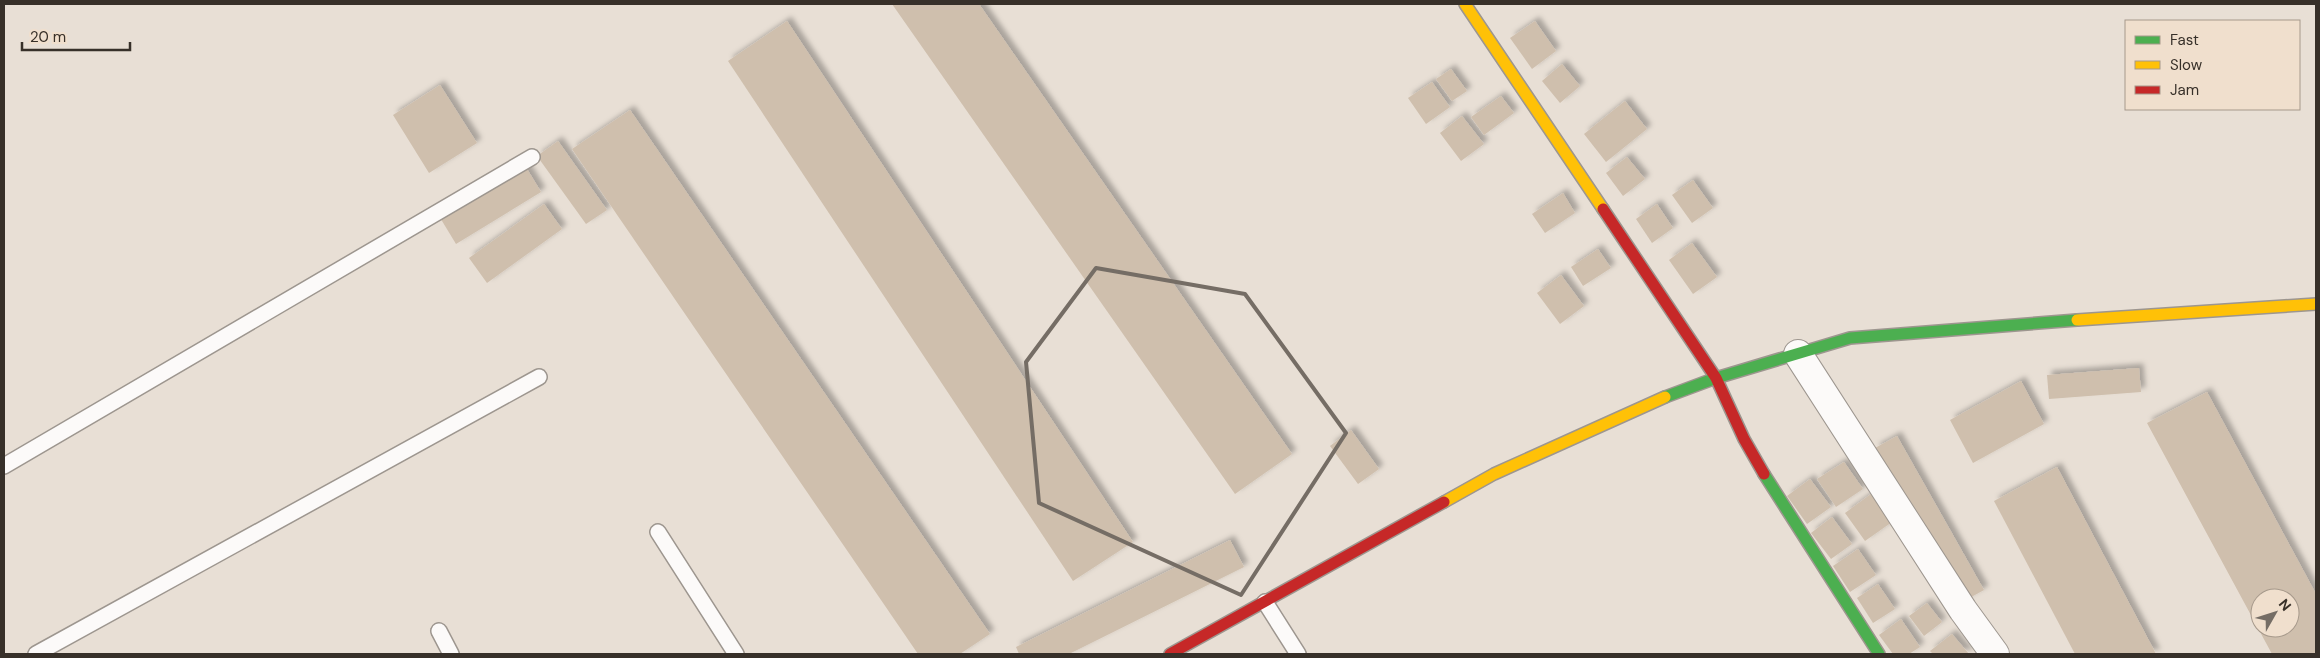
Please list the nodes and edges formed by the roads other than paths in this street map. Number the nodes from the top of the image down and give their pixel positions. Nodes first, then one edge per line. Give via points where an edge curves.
1 (1465, 4) edge
2 (532, 157) dead end
3 (2316, 304) edge
4 (1798, 354) junction
5 (538, 378) dead end
6 (1716, 378) junction
7 (4, 466) edge
8 (658, 532) dead end
9 (1265, 602) junction
10 (439, 632) dead end
11 (36, 654) edge
12 (452, 654) edge
13 (736, 654) edge
14 (1170, 654) edge
15 (1298, 654) edge
16 (1879, 654) edge
17 (1995, 654) edge

1 - 6 street
2 - 7 lane
3 - 4 street via 1850,338
4 - 6 street
4 - 17 street via 1963,610
5 - 11 lane
6 - 9 street via 1645,404 1494,474
6 - 16 street via 1772,489
8 - 13 lane
9 - 14 street
9 - 15 lane
10 - 12 lane

